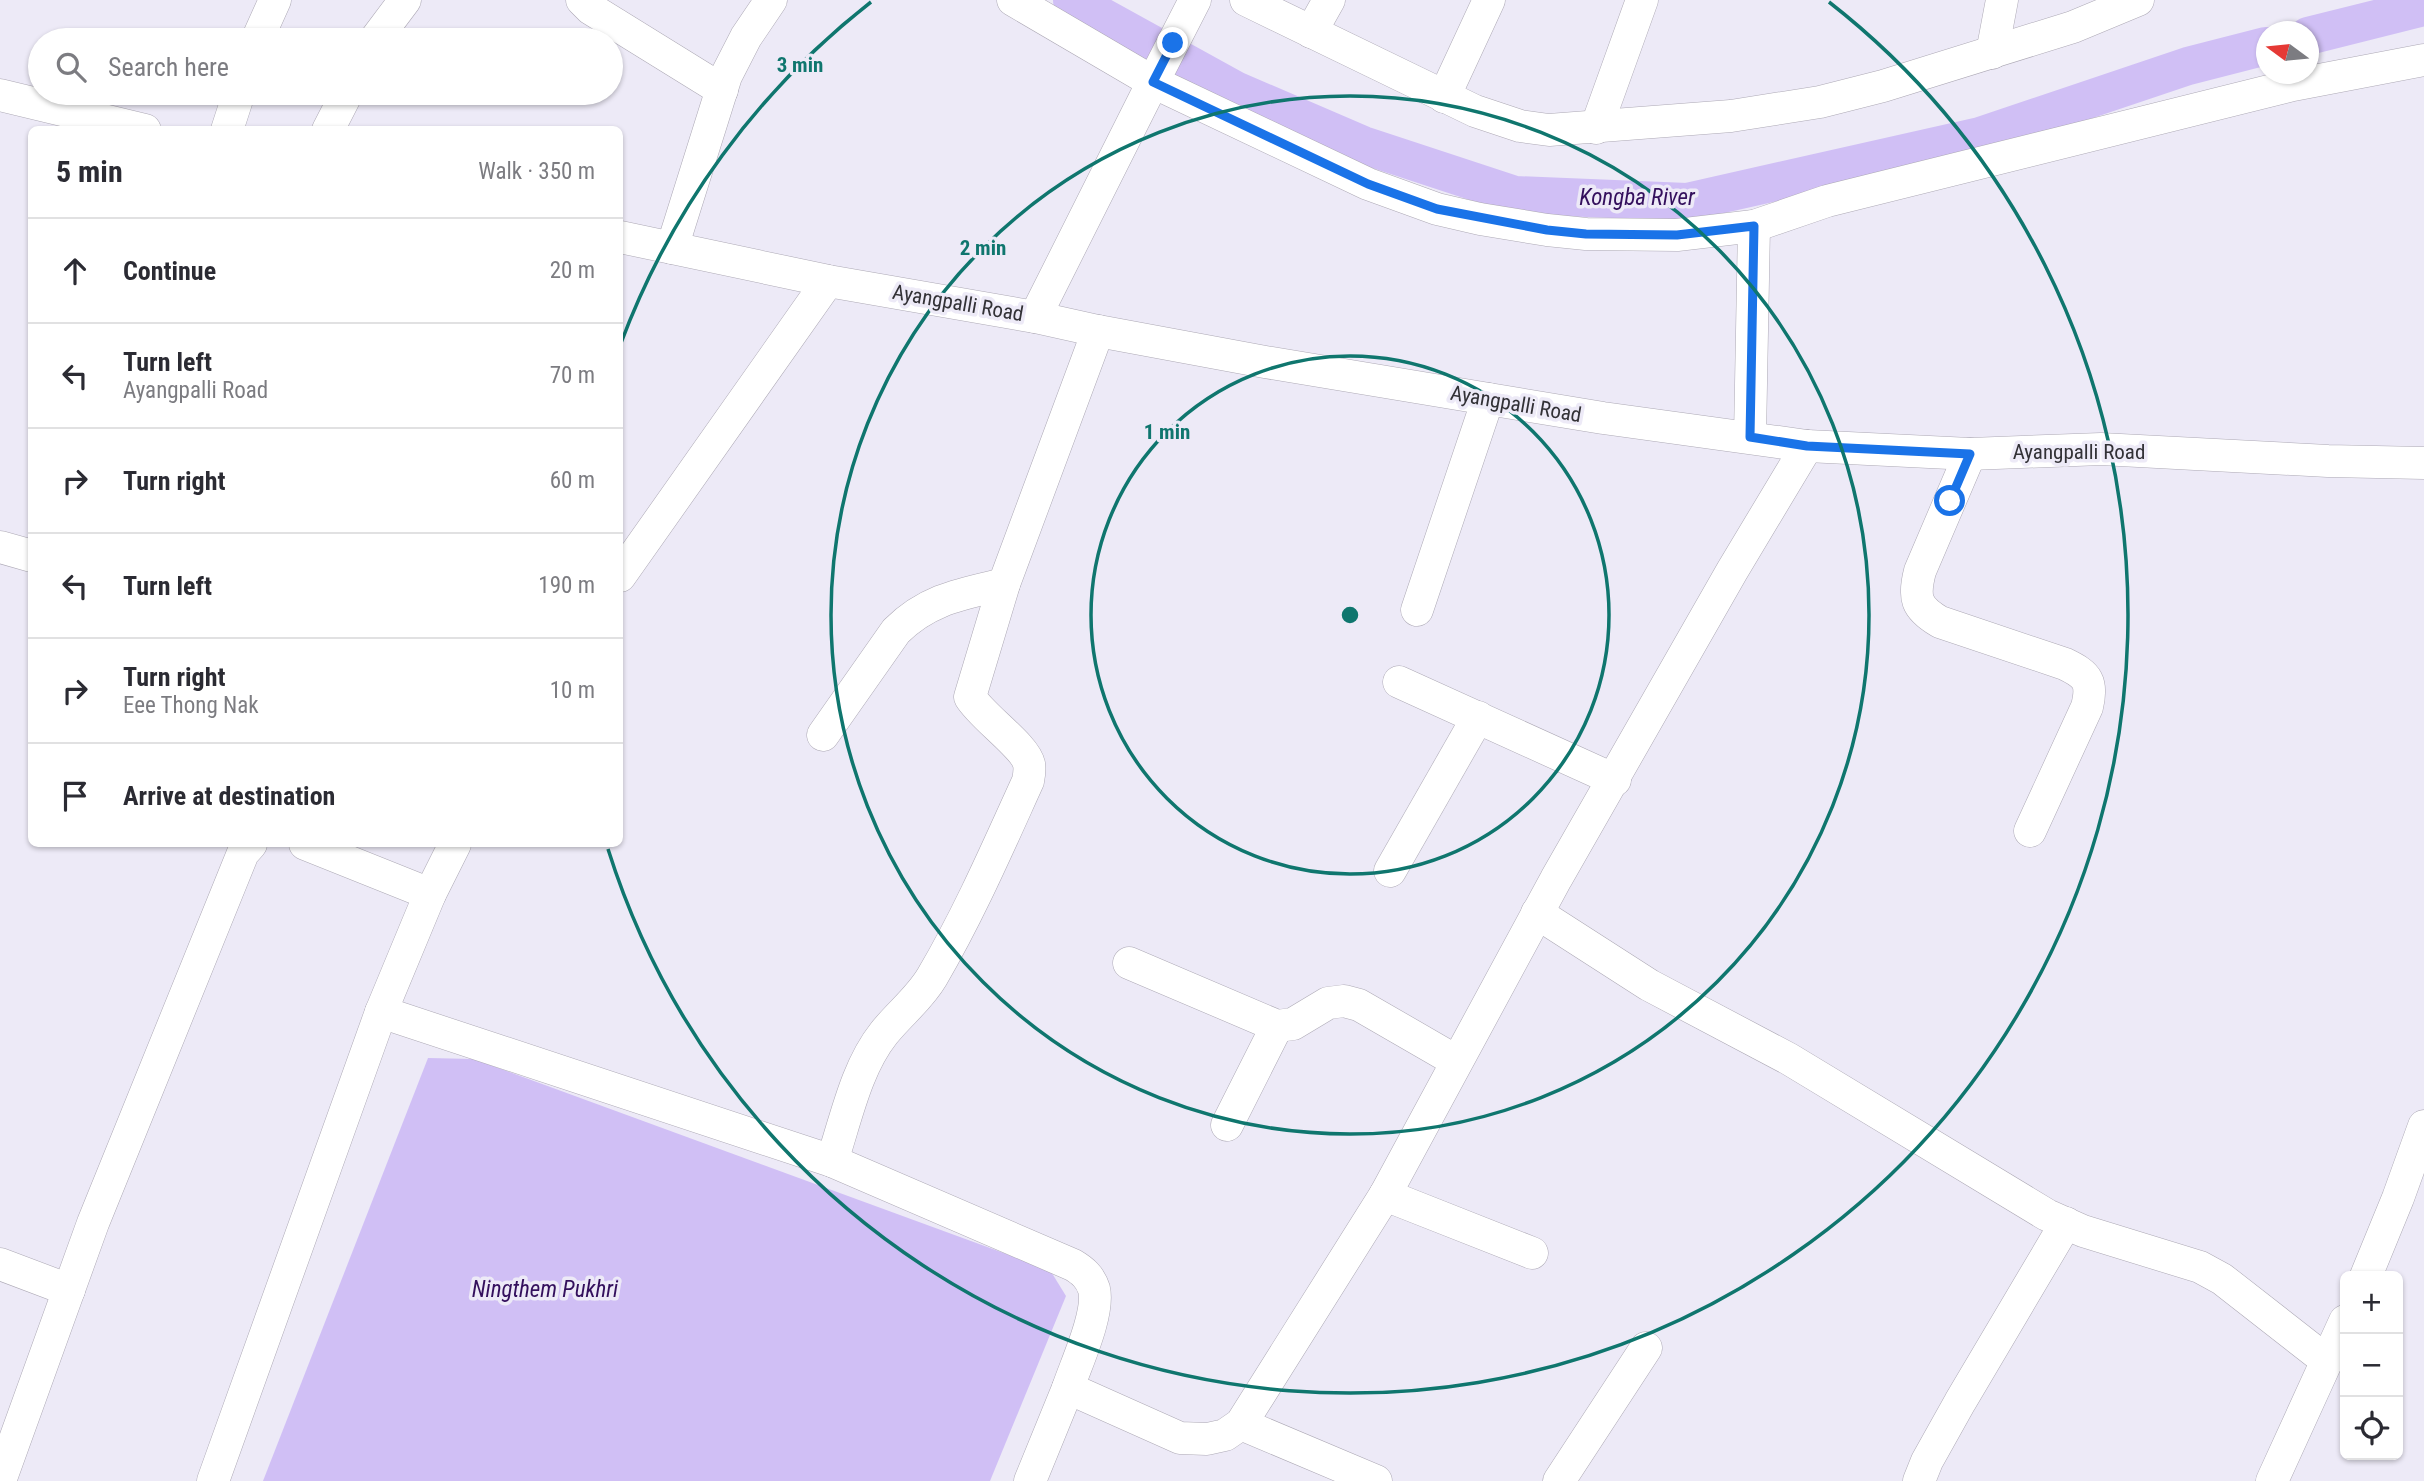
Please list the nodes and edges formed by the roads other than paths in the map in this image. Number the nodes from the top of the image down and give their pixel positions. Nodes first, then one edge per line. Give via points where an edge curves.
1 (275, 0) edge
2 (405, 0) edge
3 (582, 0) edge
4 (771, 0) edge
5 (1013, 0) edge
6 (1195, 0) edge
7 (1245, 0) edge
8 (1329, 0) edge
9 (1489, 0) edge
10 (1642, 0) edge
11 (2002, 0) edge
12 (2138, 0) edge
13 (262, 28) edge
14 (384, 28) edge
15 (622, 28) edge
16 (623, 29) edge
17 (1311, 32) junction
18 (1992, 52) junction
19 (2424, 60) edge
20 (1157, 74) junction
21 (722, 90) junction
22 (0, 95) edge
23 (1444, 97) junction
24 (28, 102) edge
25 (41, 105) edge
26 (235, 105) edge
27 (341, 105) edge
28 (128, 126) edge
29 (228, 126) edge
30 (330, 126) edge
31 (1596, 128) junction
32 (1754, 226) junction
33 (623, 238) edge
34 (672, 248) junction
35 (828, 281) junction
36 (1035, 317) junction
37 (1098, 331) junction
38 (1488, 399) junction
39 (1750, 437) junction
40 (1807, 446) junction
41 (1970, 454) junction
42 (2424, 463) edge
43 (0, 547) edge
44 (28, 555) edge
45 (623, 572) edge
46 (1004, 584) junction
47 (1417, 610) dead end
48 (1399, 682) dead end
49 (1478, 718) junction
50 (823, 736) dead end
51 (1615, 780) junction
52 (2030, 831) dead end
53 (248, 847) edge
54 (312, 847) edge
55 (454, 847) edge
56 (1390, 872) dead end
57 (430, 894) junction
58 (1537, 913) junction
59 (1129, 963) dead end
60 (381, 1012) junction
61 (1277, 1026) junction
62 (1456, 1060) junction
63 (1227, 1125) dead end
64 (2424, 1126) edge
65 (832, 1161) junction
66 (1385, 1195) junction
67 (2066, 1223) junction
68 (1532, 1253) dead end
69 (0, 1264) edge
70 (2368, 1271) edge
71 (69, 1290) junction
72 (2340, 1332) edge
73 (1646, 1348) dead end
74 (2327, 1361) junction
75 (1068, 1388) junction
76 (1241, 1424) junction
77 (0, 1481) edge
78 (213, 1481) edge
79 (1030, 1481) edge
80 (1376, 1481) edge
81 (1559, 1481) edge
82 (1919, 1481) edge
83 (2272, 1481) edge

1 - 13 street
2 - 14 street
3 - 15 street
4 - 21 street via 736,55
5 - 20 street
6 - 20 street
7 - 17 street
8 - 17 street
9 - 23 street
10 - 31 street
11 - 18 street
12 - 18 street via 2073,27
16 - 21 street
17 - 23 street
18 - 31 street via 1820,102 1731,117
19 - 32 street via 2240,98 1827,201
20 - 32 street via 1368,184 1437,209 1586,234 1677,235
20 - 36 street
21 - 34 street
22 - 24 street
23 - 31 street via 1520,126
25 - 28 street
26 - 29 street
27 - 30 street
32 - 39 street
33 - 34 street, Ayangpalli Road
34 - 35 street, Ayangpalli Road
35 - 36 street, Ayangpalli Road
35 - 45 street
36 - 37 street, Ayangpalli Road
37 - 38 street, Ayangpalli Road
37 - 46 street
38 - 39 street, Ayangpalli Road
38 - 47 street
39 - 40 street, Ayangpalli Road
40 - 41 street, Ayangpalli Road
40 - 51 street
41 - 42 street, Ayangpalli Road via 2101,449
41 - 52 street via 1920,572 1915,589 1918,603 1940,622 2080,671 2091,691
43 - 44 street
46 - 50 street via 952,596 911,616
46 - 65 street via 970,697 1025,755 1030,766 1028,781 923,993 884,1033 863,1069
48 - 49 street
49 - 51 street
49 - 56 street
51 - 58 street
53 - 71 street via 134,1118
54 - 57 street
55 - 57 street
57 - 60 street
58 - 62 street
58 - 67 street via 1650,985 1789,1059 1997,1187
59 - 61 street
60 - 65 street
60 - 78 street
61 - 62 street via 1293,1024 1319,1007 1344,1000
61 - 63 street
62 - 66 street
64 - 70 street
65 - 75 street via 1086,1273 1094,1290 1093,1314
66 - 68 street
66 - 76 street
67 - 74 street via 2200,1267
67 - 82 street
69 - 71 street
71 - 77 street
72 - 74 street
73 - 81 street
74 - 83 street
75 - 76 street via 1181,1438 1225,1436
75 - 79 street
76 - 80 street

